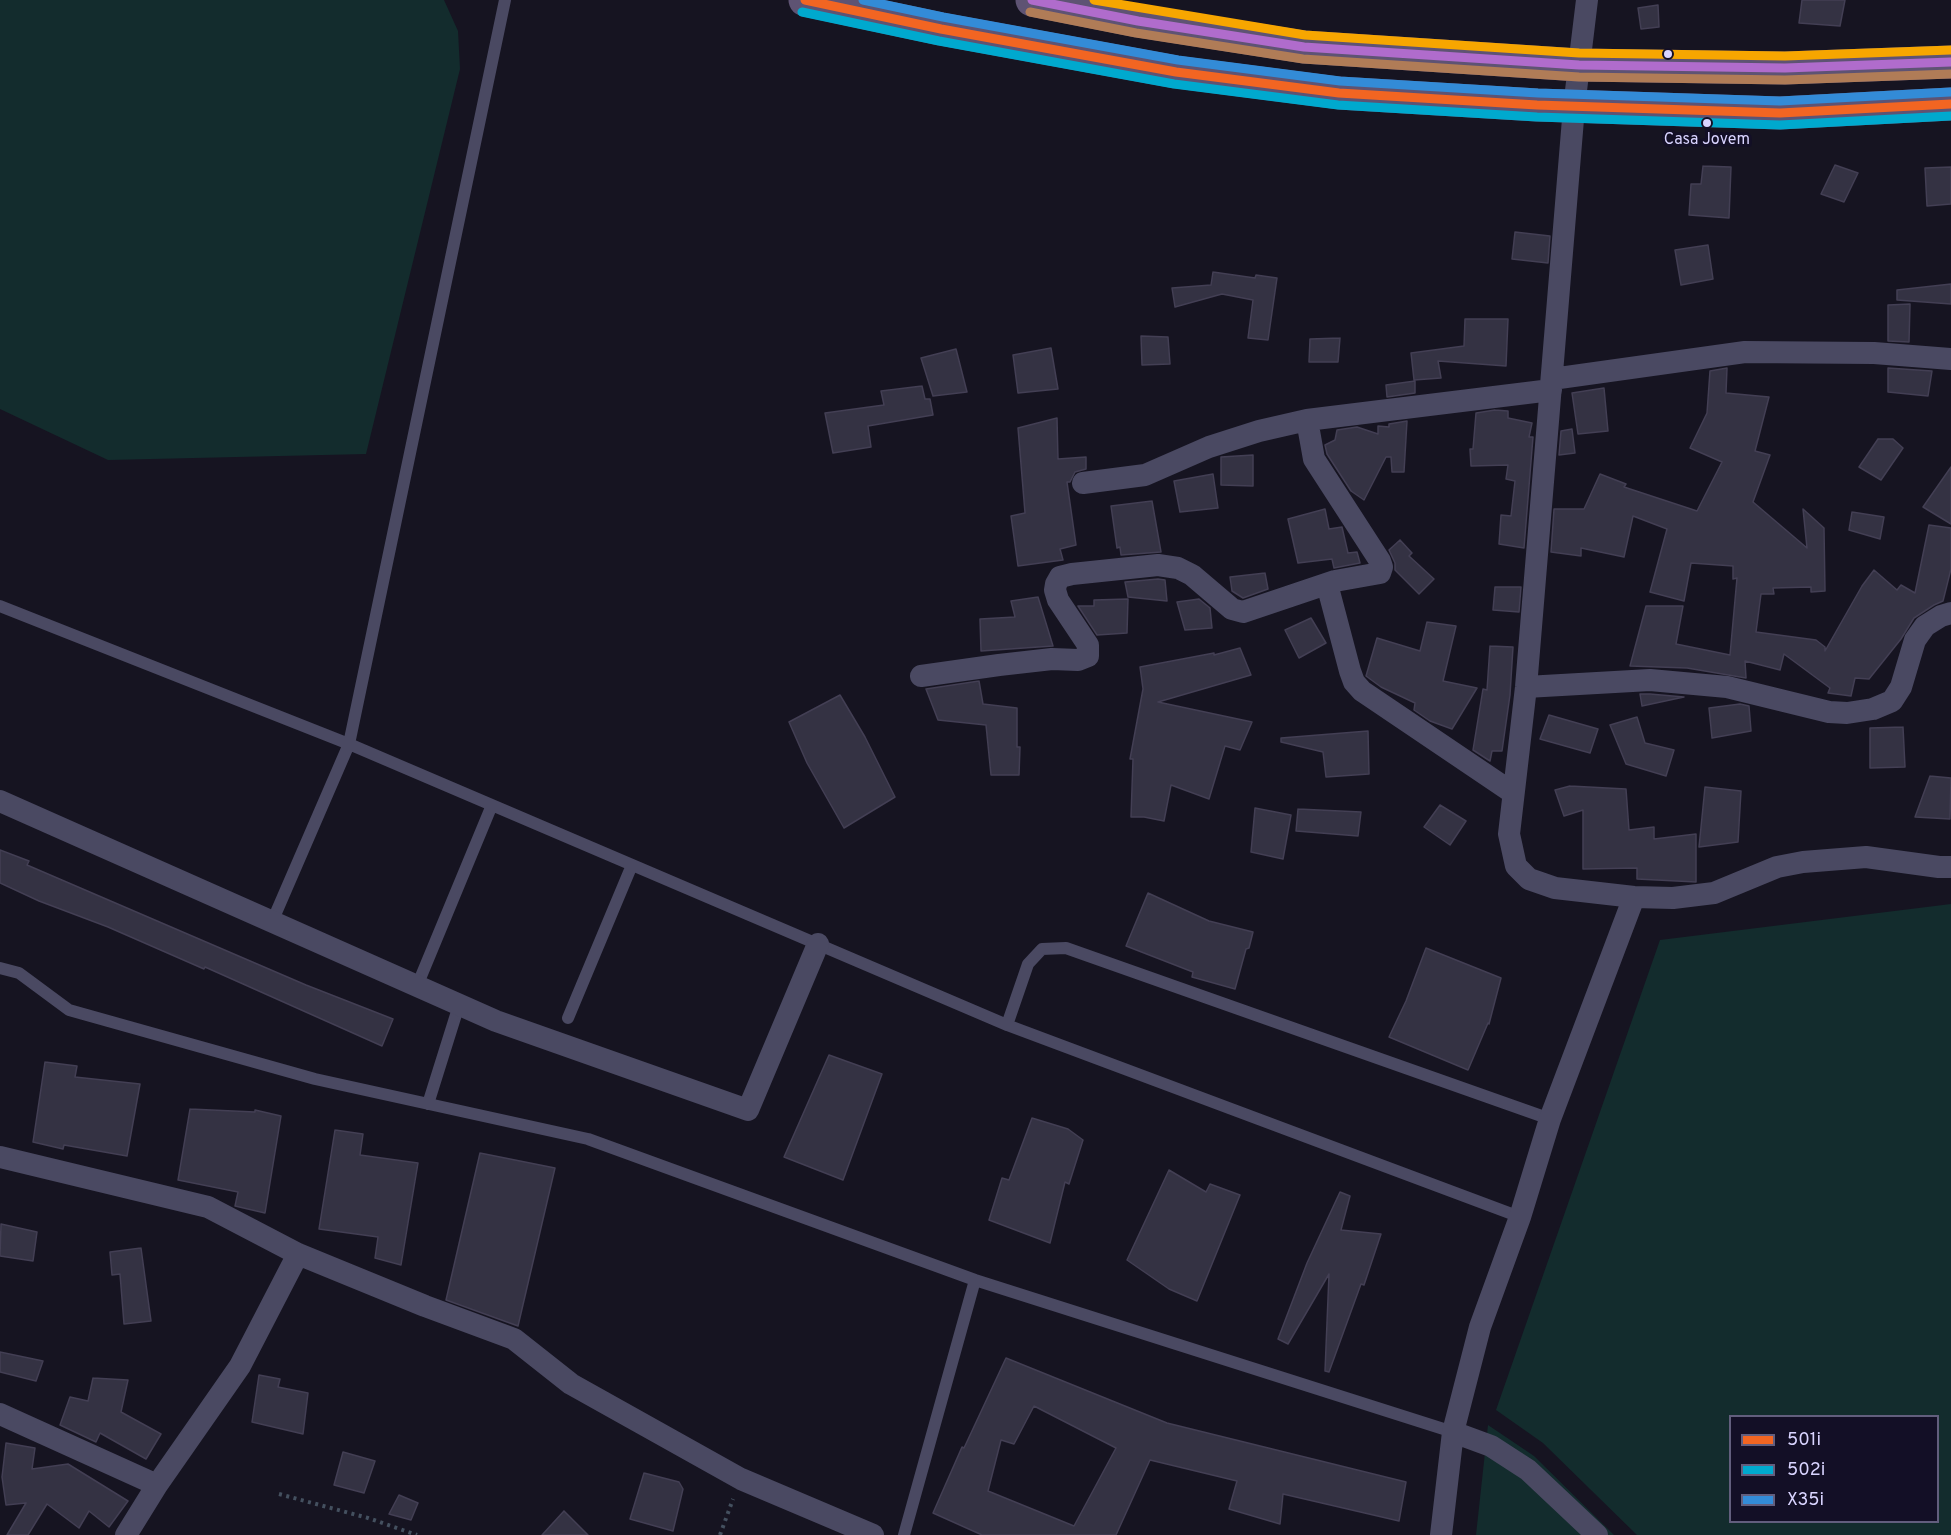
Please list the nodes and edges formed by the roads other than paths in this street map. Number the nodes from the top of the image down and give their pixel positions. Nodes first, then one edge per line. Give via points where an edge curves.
1 (505, 0) edge
2 (805, 0) edge
3 (1032, 0) edge
4 (1587, 0) edge
5 (1951, 62) edge
6 (1579, 65) junction
7 (1951, 104) edge
8 (1574, 107) junction
9 (1951, 359) edge
10 (1551, 384) junction
11 (1307, 420) junction
12 (1083, 483) dead end
13 (1327, 584) junction
14 (0, 606) edge
15 (1951, 613) edge
16 (921, 676) dead end
17 (1526, 687) junction
18 (349, 744) junction
19 (1513, 793) junction
20 (0, 801) edge
21 (492, 805) junction
22 (632, 864) junction
23 (1951, 867) edge
24 (1634, 897) junction
25 (272, 922) junction
26 (818, 944) junction
27 (0, 968) edge
28 (417, 986) junction
29 (459, 1005) junction
30 (568, 1018) dead end
31 (1007, 1025) junction
32 (428, 1104) junction
33 (1550, 1119) junction
34 (0, 1156) edge
35 (1520, 1217) junction
36 (297, 1254) junction
37 (975, 1280) junction
38 (0, 1414) edge
39 (1453, 1432) junction
40 (157, 1485) junction
41 (126, 1535) edge
42 (873, 1535) edge
43 (904, 1535) edge
44 (1441, 1535) edge
45 (1597, 1535) edge

1 - 18 lane
2 - 8 main road via 1176,72 1339,93
3 - 6 main road via 1304,47
4 - 6 street
5 - 6 main road via 1785,68
6 - 8 street
7 - 8 main road via 1780,113
8 - 10 street
9 - 10 street via 1874,353 1745,352
10 - 11 street
10 - 17 street
11 - 12 street via 1209,447 1145,475
11 - 13 street via 1314,459 1382,567 1377,575
13 - 16 street via 1238,612 1192,574 1178,568 1158,565 1072,574 1060,577 1055,590 1088,645 1088,656
13 - 19 street via 1350,671 1362,691
14 - 18 lane
15 - 17 street via 1925,626 1915,640 1901,687 1892,701 1874,709 1829,712 1727,687 1650,680
17 - 19 street
18 - 21 lane
18 - 25 lane
19 - 24 street via 1509,834 1512,854 1516,866 1529,879 1556,888
20 - 25 street
21 - 22 lane
21 - 28 lane
22 - 26 lane
22 - 30 lane
23 - 24 street via 1866,857 1803,861 1777,867 1714,893
24 - 33 street
25 - 28 street
26 - 29 street via 748,1110
26 - 31 lane
27 - 32 lane via 19,973 69,1010 315,1079
28 - 29 street
29 - 32 lane
31 - 33 lane via 1028,964 1042,949 1066,948
31 - 35 lane
32 - 37 lane via 588,1139
33 - 35 street
34 - 36 street via 208,1208
35 - 39 street via 1480,1328
36 - 40 street via 240,1366
36 - 42 street via 514,1339 571,1384 741,1479
37 - 39 lane
37 - 43 lane
38 - 40 street
39 - 44 street
39 - 45 street via 1491,1446 1528,1470
40 - 41 street

